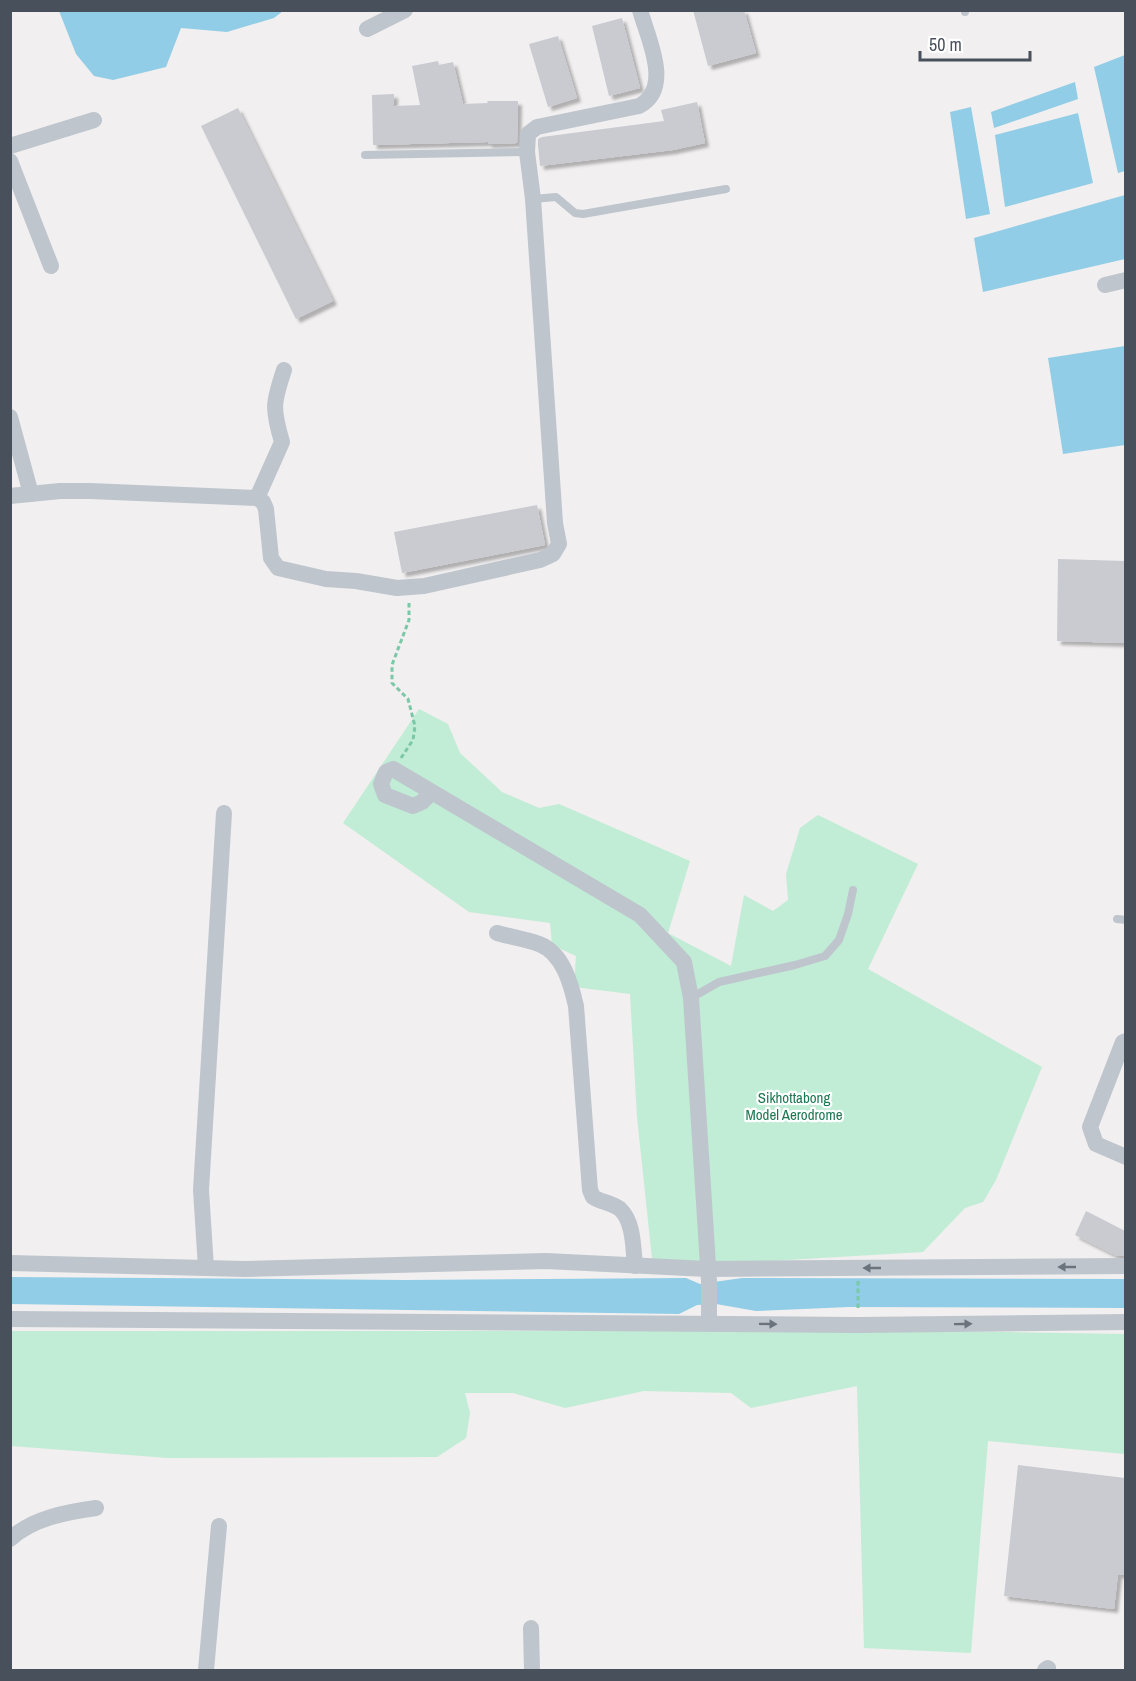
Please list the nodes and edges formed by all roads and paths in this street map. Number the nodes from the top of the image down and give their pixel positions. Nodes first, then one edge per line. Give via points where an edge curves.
1 (405, 10) edge
2 (640, 10) edge
3 (367, 29) dead end
4 (94, 120) dead end
5 (10, 146) edge
6 (527, 152) junction
7 (365, 155) dead end
8 (10, 161) edge
9 (726, 189) dead end
10 (533, 199) junction
11 (51, 266) dead end
12 (1125, 279) edge
13 (1105, 285) dead end
14 (284, 370) dead end
15 (10, 417) edge
16 (31, 494) junction
17 (10, 496) edge
18 (257, 498) junction
19 (409, 587) junction
20 (393, 769) junction
21 (432, 792) junction
22 (224, 813) dead end
23 (853, 890) dead end
24 (497, 933) dead end
25 (691, 998) junction
26 (1125, 1041) edge
27 (1125, 1157) edge
28 (10, 1263) edge
29 (635, 1266) junction
30 (1125, 1266) edge
31 (206, 1268) junction
32 (708, 1275) junction
33 (858, 1280) dead end
34 (858, 1314) dead end
35 (709, 1317) junction
36 (10, 1319) edge
37 (1125, 1322) edge
38 (96, 1508) dead end
39 (219, 1526) dead end
40 (10, 1539) edge
41 (531, 1628) dead end
42 (206, 1671) edge
43 (532, 1671) edge

1 - 3 street
2 - 6 street via 657,73 651,96 639,106 537,128 528,134
4 - 5 street
6 - 7 lane
6 - 10 street
8 - 11 street
9 - 10 lane via 583,214 575,213 556,197
10 - 19 street via 559,544 553,554 540,560
12 - 13 street
14 - 18 street via 274,401 282,442
15 - 16 street
16 - 17 street
16 - 18 street via 90,491
18 - 19 street via 266,509 271,558 278,568 326,579
19 - 20 path via 410,620 392,665 392,683 408,699 415,726 413,740
20 - 21 street
20 - 21 street via 386,772 381,784 385,795 412,806
21 - 25 street via 640,915 684,962
22 - 31 street via 201,1190
23 - 25 lane via 839,940 825,956 719,982
24 - 29 street via 541,944 563,966 576,1006 590,1190 593,1197 620,1210 626,1218
25 - 32 street
26 - 27 street via 1090,1127 1096,1144
28 - 31 street
29 - 31 street via 546,1261
29 - 32 street
30 -> 32 street
32 - 35 street
33 - 34 path
35 - 36 street
35 -> 37 street via 858,1325
38 - 40 street via 70,1511 39,1522
39 - 42 street
41 - 43 street

